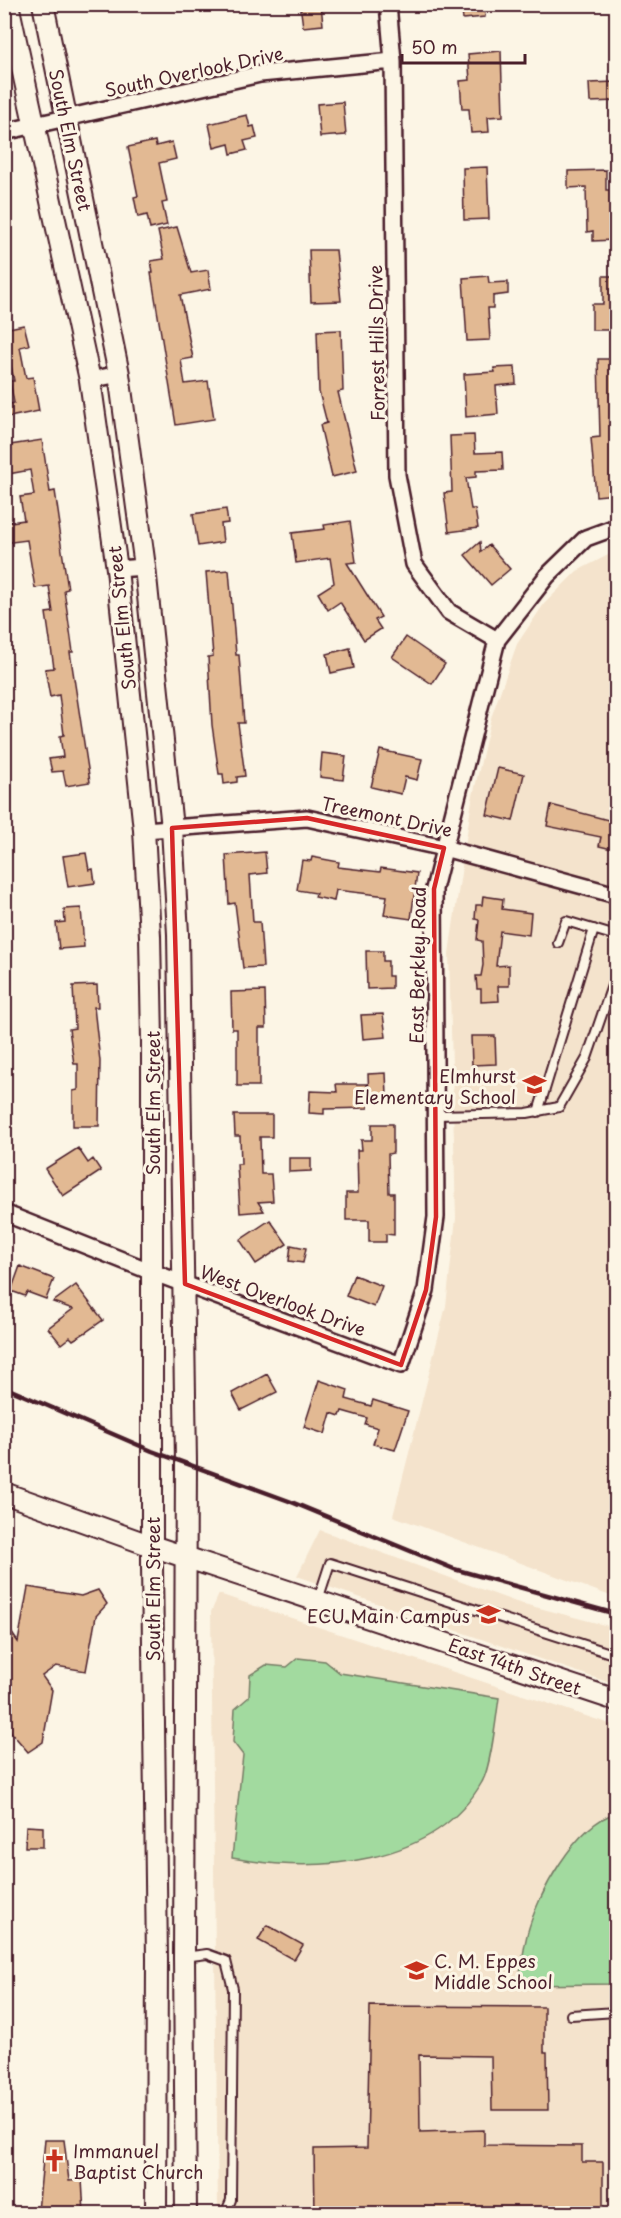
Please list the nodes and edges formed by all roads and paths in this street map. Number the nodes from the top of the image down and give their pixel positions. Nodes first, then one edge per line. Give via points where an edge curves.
1 (8, 4) edge
2 (43, 4) edge
3 (388, 4) edge
4 (393, 61) junction
5 (66, 117) junction
6 (35, 125) junction
7 (4, 132) edge
8 (119, 374) junction
9 (90, 380) junction
10 (616, 527) edge
11 (146, 567) junction
12 (117, 569) junction
13 (497, 640) junction
14 (172, 828) junction
15 (144, 830) junction
16 (444, 848) junction
17 (616, 895) edge
18 (594, 929) junction
19 (616, 936) edge
20 (558, 943) dead end
21 (616, 974) edge
22 (179, 1040) junction
23 (152, 1041) junction
24 (538, 1112) junction
25 (436, 1115) junction
26 (4, 1213) edge
27 (152, 1272) junction
28 (184, 1284) junction
29 (400, 1365) joint
30 (4, 1493) edge
31 (152, 1546) junction
32 (187, 1557) junction
33 (318, 1600) junction
34 (616, 1655) edge
35 (616, 1700) edge
36 (186, 1758) junction
37 (153, 1759) junction
38 (184, 1958) junction
39 (157, 1959) junction
40 (616, 2012) edge
41 (571, 2015) dead end
42 (156, 2214) edge
43 (186, 2214) edge
44 (225, 2214) edge

1 - 6 street, South Elm Street
2 - 5 street, South Elm Street
3 - 4 street, Forrest Hills Drive
4 - 5 street, South Overlook Drive via 260,74
4 - 13 street, Forrest Hills Drive via 397,475 414,564 449,612
5 - 6 street, South Overlook Drive
5 - 8 street, South Elm Street
6 - 7 street, South Overlook Drive
6 - 9 street, South Elm Street
8 - 9 street
8 - 11 street, South Elm Street
9 - 12 street, South Elm Street
10 - 13 street via 586,538 547,576
11 - 12 street
11 - 14 street, South Elm Street
12 - 15 street, South Elm Street
13 - 16 street, East Berkley Road
14 - 15 street, Treemont Drive
14 - 16 street, Treemont Drive via 307,818
14 - 22 street, South Elm Street
15 - 23 street, South Elm Street
16 - 17 street, Treemont Drive
16 - 25 street, East Berkley Road via 435,889
18 - 19 lane
18 - 20 lane via 566,921
18 - 24 lane
21 - 24 lane via 586,1058 559,1107
22 - 23 street
22 - 28 street, South Elm Street
23 - 27 street, South Elm Street
24 - 25 lane
25 - 29 street, East Berkley Road via 436,1217 426,1290
26 - 27 street, West Overlook Drive
27 - 28 street, West Overlook Drive
27 - 31 street, South Elm Street
28 - 29 street, West Overlook Drive
28 - 32 street, South Elm Street
30 - 31 street, East 14th Street
31 - 32 street, East 14th Street
31 - 37 street, South Elm Street
32 - 33 street, East 14th Street
32 - 36 street, South Elm Street
33 - 34 lane via 330,1563
33 - 35 street, East 14th Street
36 - 37 street
36 - 38 street, South Elm Street
37 - 39 street, South Elm Street
38 - 39 street
38 - 43 street, South Elm Street
38 - 44 lane via 207,1954 226,1961 233,1989 231,2200
39 - 42 street, South Elm Street
40 - 41 lane

